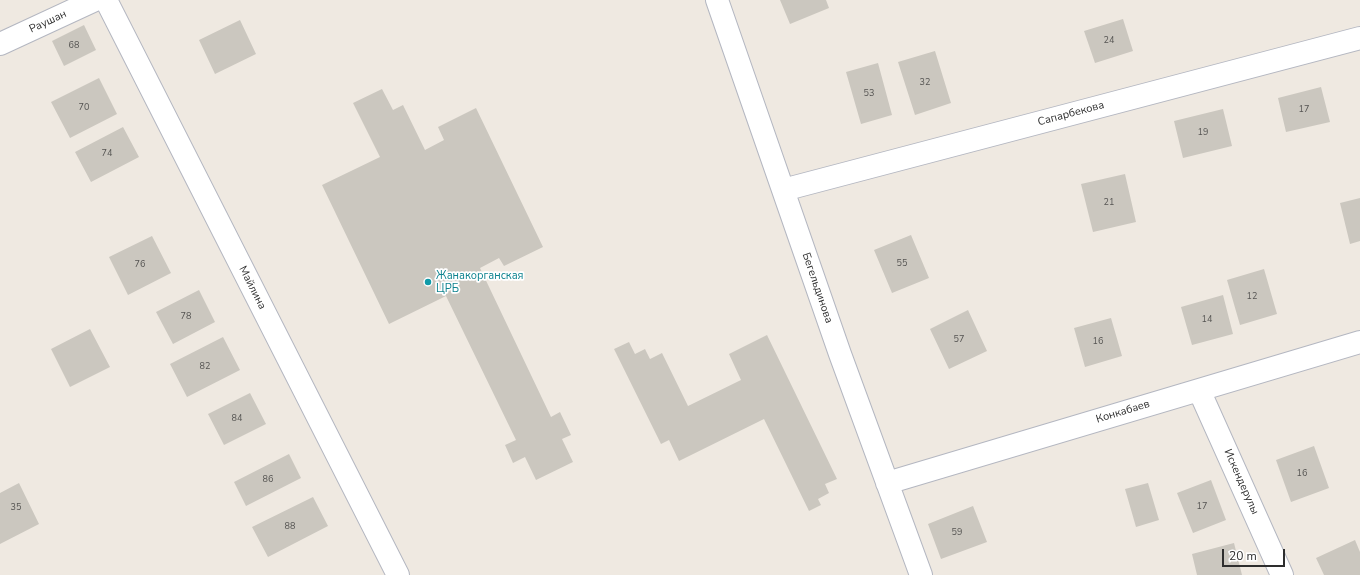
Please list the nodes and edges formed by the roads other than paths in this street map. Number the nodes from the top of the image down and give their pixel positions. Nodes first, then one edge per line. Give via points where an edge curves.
1 (96, 0) edge
2 (106, 0) edge
3 (717, 0) edge
4 (1360, 38) edge
5 (0, 44) edge
6 (782, 190) junction
7 (1360, 342) edge
8 (1199, 390) junction
9 (887, 483) junction
10 (398, 575) edge
11 (921, 575) edge
12 (1282, 575) edge

1 - 5 street, Раушан
2 - 10 street, Майлина
3 - 6 street, Бегельдинова
4 - 6 street, Сапарбекова
6 - 9 street, Бегельдинова
7 - 8 street, Конкабаев
8 - 9 street, Конкабаев
8 - 12 street, Искендерулы
9 - 11 street, Бегельдинова

